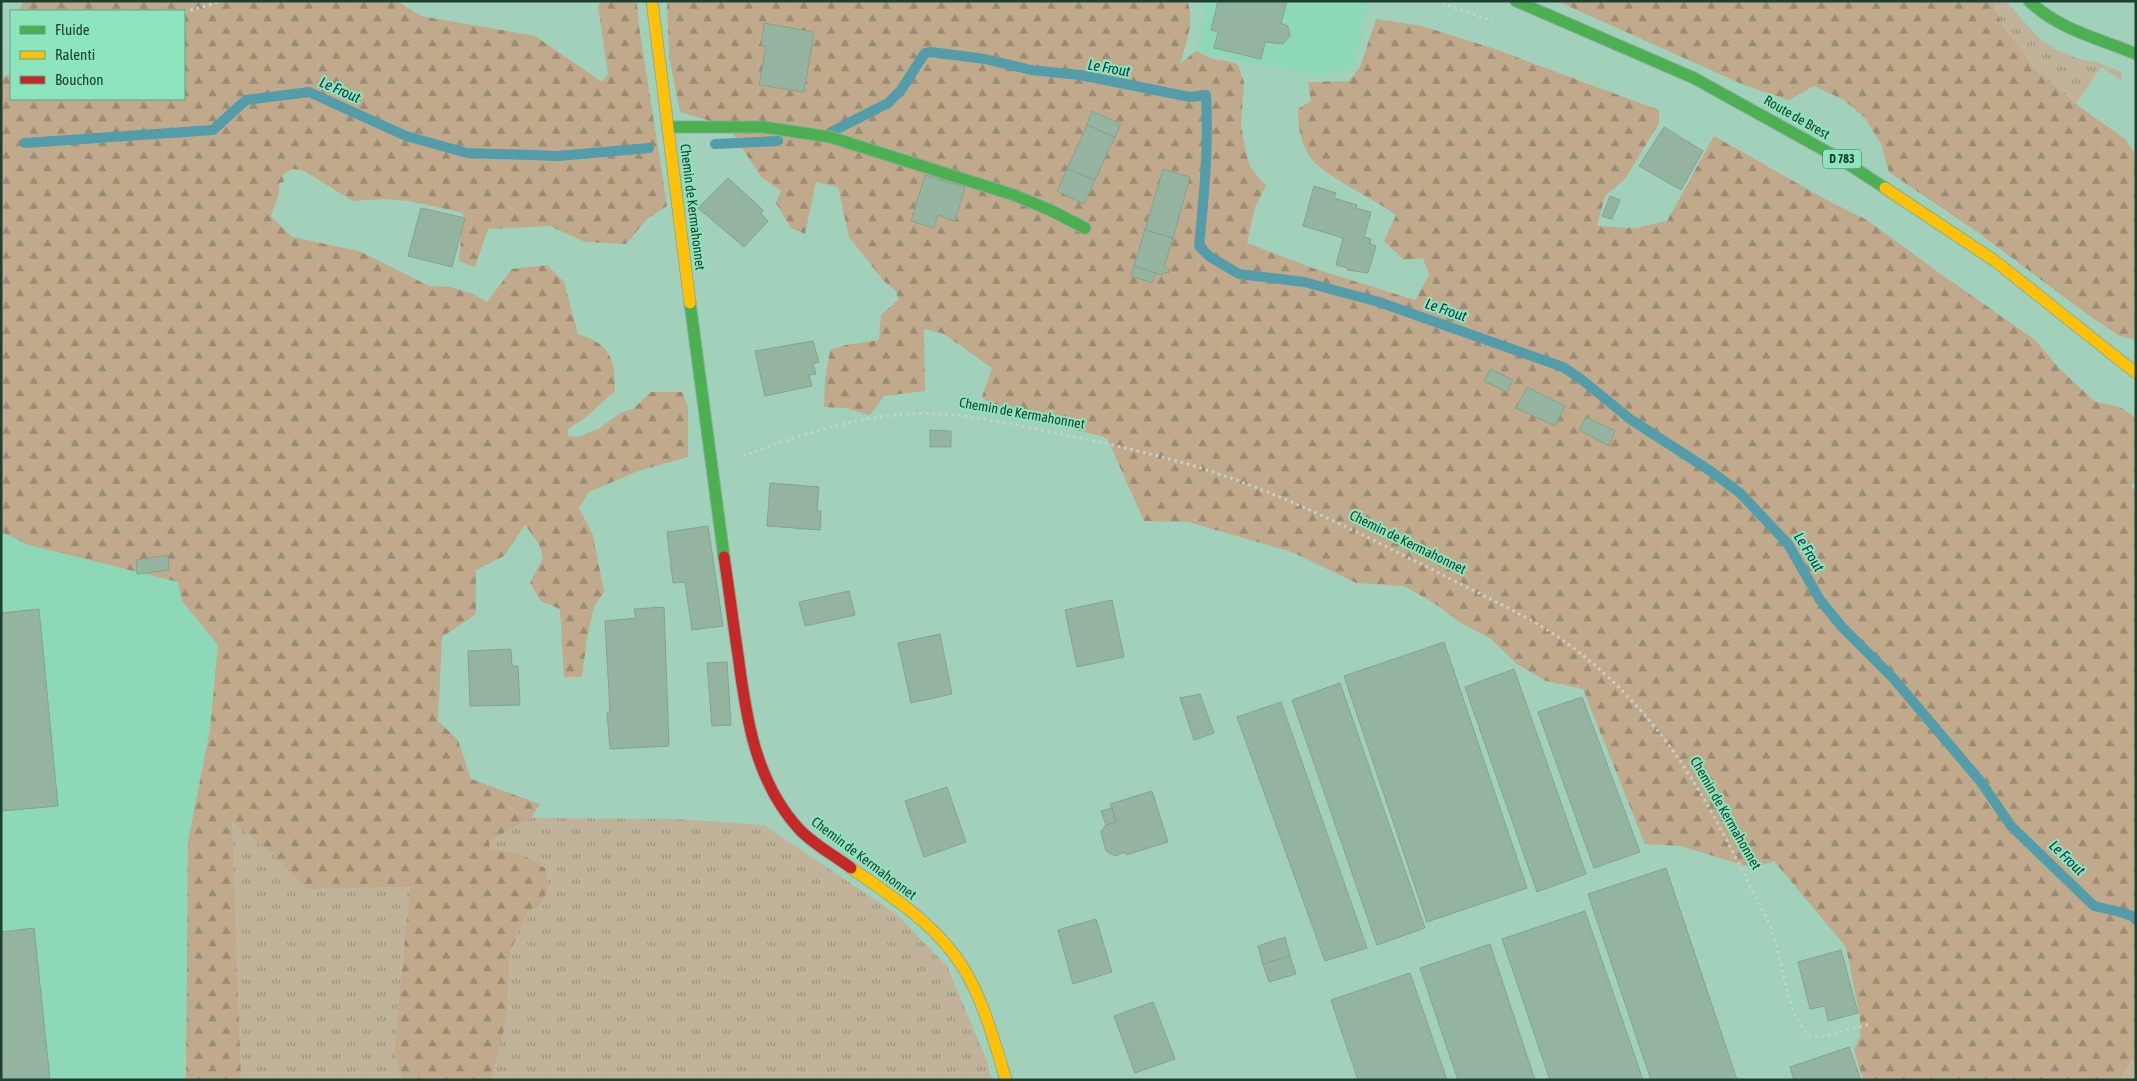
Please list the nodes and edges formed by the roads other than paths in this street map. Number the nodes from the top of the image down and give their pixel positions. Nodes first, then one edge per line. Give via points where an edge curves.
1 (652, 1) edge
2 (1516, 1) edge
3 (2029, 1) edge
4 (2136, 54) edge
5 (668, 128) junction
6 (1085, 228) dead end
7 (2136, 373) edge
8 (1006, 1080) edge

1 - 5 street, Chemin de Kermahonnet
2 - 7 street, Route de Brest / D 783 via 1694,78 1842,160 1994,261
3 - 4 street via 2050,20 2070,30
5 - 6 street, Chemin de Kermahonnet via 764,127 827,138 996,189 1060,213
5 - 8 street, Chemin de Kermahonnet via 744,703 754,752 787,814 800,829 901,904 941,939 954,955 970,982

